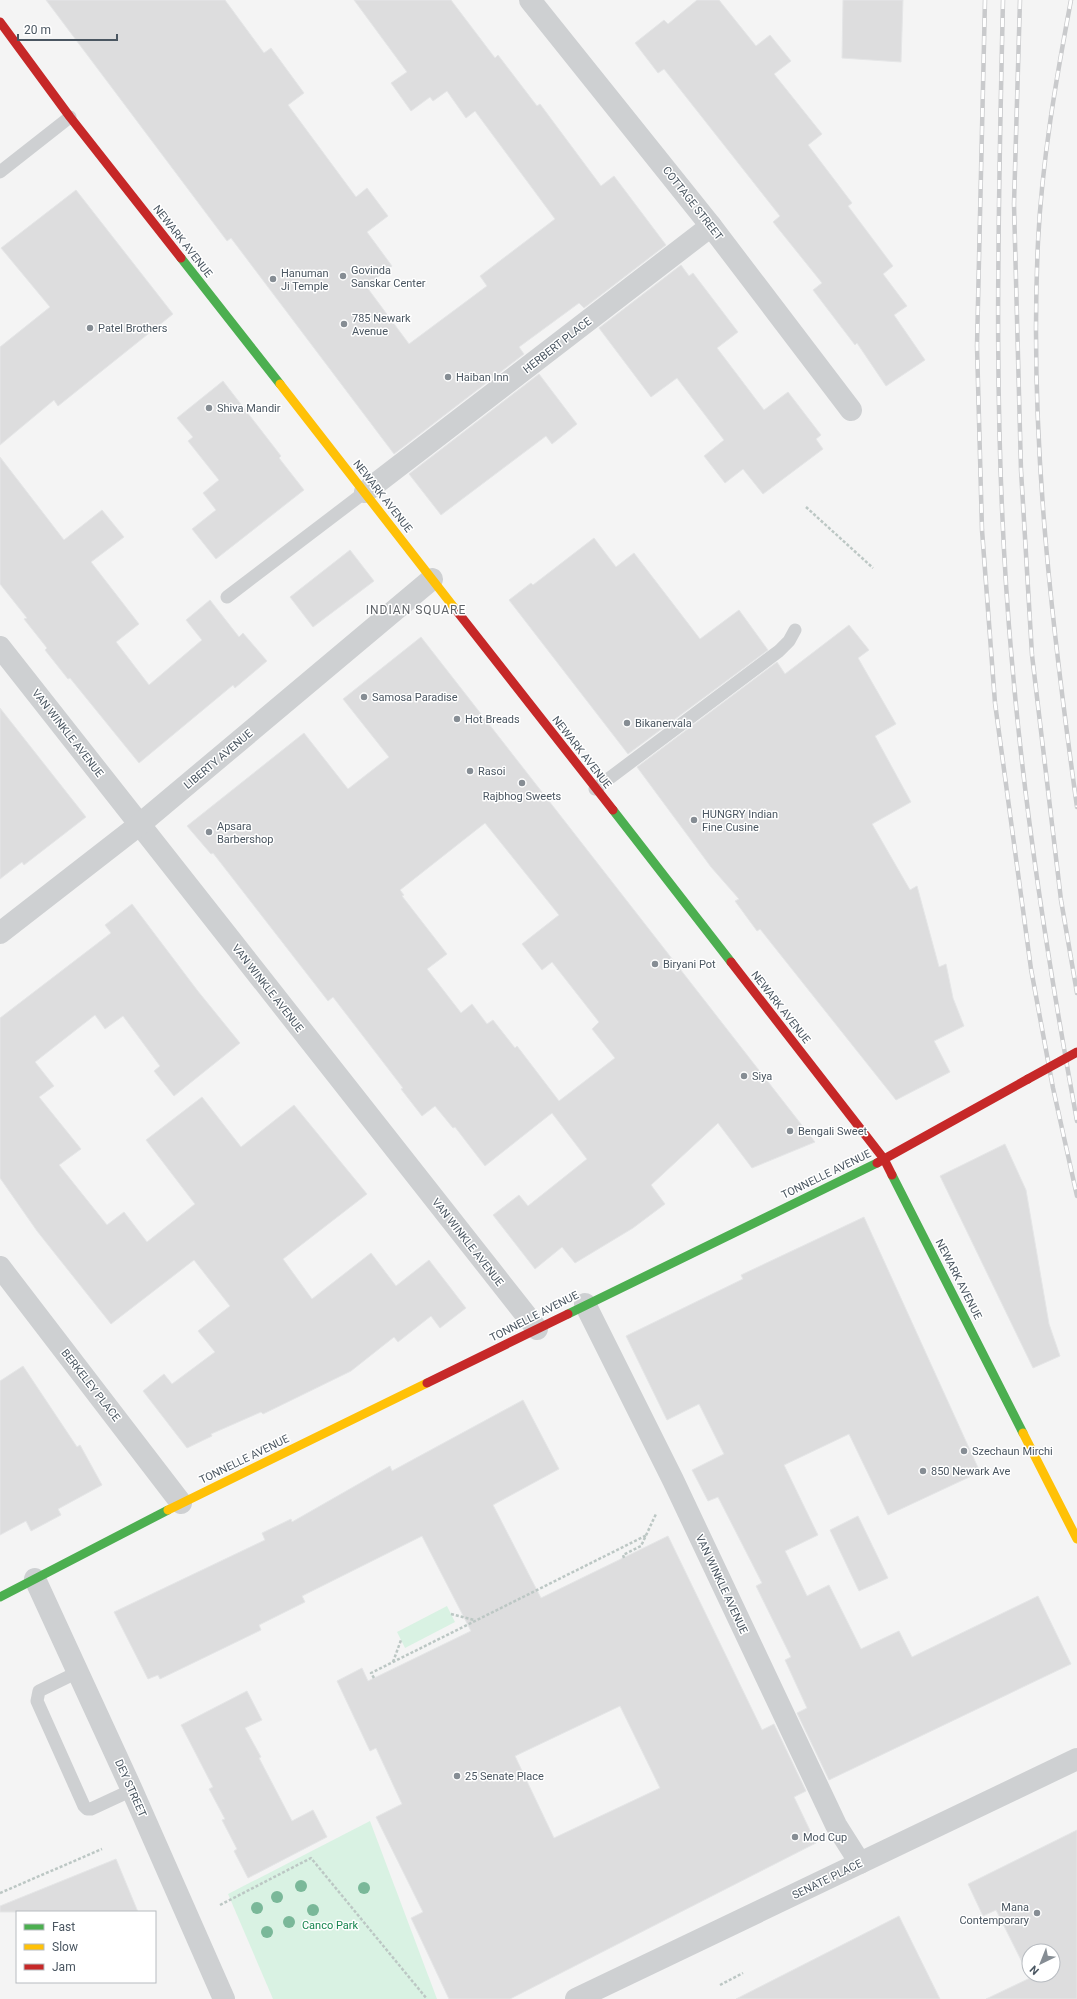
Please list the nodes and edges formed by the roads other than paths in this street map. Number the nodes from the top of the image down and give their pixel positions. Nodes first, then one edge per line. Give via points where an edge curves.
1 (530, 0) edge
2 (0, 22) edge
3 (70, 117) junction
4 (0, 172) edge
5 (711, 226) junction
6 (851, 410) dead end
7 (365, 492) junction
8 (432, 579) junction
9 (227, 597) dead end
10 (795, 630) dead end
11 (0, 646) edge
12 (596, 789) junction
13 (139, 825) junction
14 (0, 934) edge
15 (1077, 1052) edge
16 (884, 1159) junction
17 (0, 1267) edge
18 (585, 1304) junction
19 (536, 1329) junction
20 (181, 1503) junction
21 (1077, 1539) edge
22 (35, 1578) junction
23 (0, 1597) edge
24 (78, 1672) junction
25 (1077, 1759) edge
26 (132, 1790) junction
27 (860, 1863) junction
28 (224, 1999) edge
29 (576, 1999) edge

1 - 5 street, COTTAGE STREET
2 - 3 main road, NEWARK AVENUE
3 - 4 lane
3 - 7 main road, NEWARK AVENUE
5 - 6 street, COTTAGE STREET
5 - 7 street, HERBERT PLACE
7 - 8 main road, NEWARK AVENUE
7 - 9 lane
8 - 12 main road, NEWARK AVENUE
8 - 13 street, LIBERTY AVENUE
10 - 12 lane via 779,651
11 - 13 street, VAN WINKLE AVENUE
12 - 16 main road, NEWARK AVENUE
13 - 14 street, LIBERTY AVENUE
13 - 19 street, VAN WINKLE AVENUE
15 - 16 main road, TONNELLE AVENUE, bridge
16 - 18 main road, TONNELLE AVENUE
16 - 21 main road, NEWARK AVENUE
17 - 20 street, BERKELEY PLACE
18 - 19 main road, TONNELLE AVENUE
18 - 27 street, VAN WINKLE AVENUE via 673,1480 836,1825
19 - 20 main road, TONNELLE AVENUE
20 - 22 main road, TONNELLE AVENUE
22 - 23 main road, TONNELLE AVENUE
22 - 24 street, DEY STREET
24 - 26 street, DEY STREET
24 - 26 lane via 39,1691 37,1701 84,1806 90,1809
25 - 27 street, SENATE PLACE
26 - 28 street, DEY STREET
27 - 29 street, SENATE PLACE

